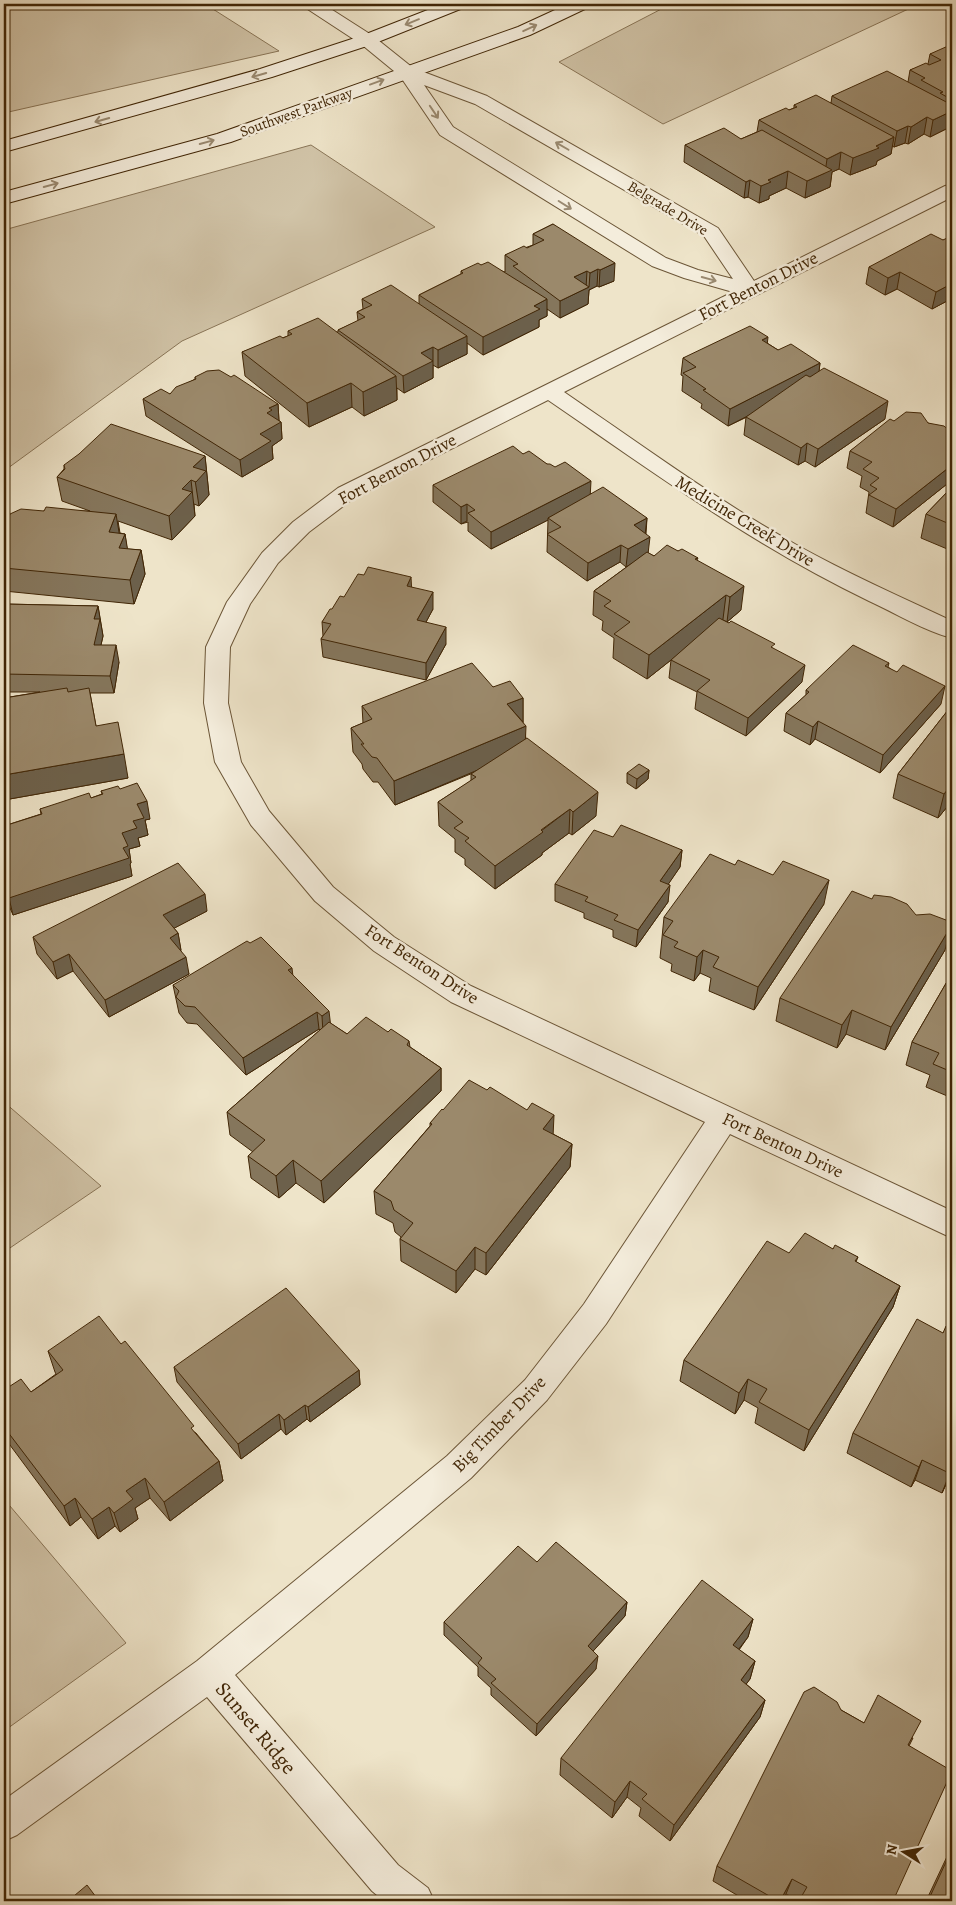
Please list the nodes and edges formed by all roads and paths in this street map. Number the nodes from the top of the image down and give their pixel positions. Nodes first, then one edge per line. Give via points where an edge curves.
1 (312, 4) edge
2 (457, 4) edge
3 (581, 4) edge
4 (367, 40) junction
5 (407, 72) junction
6 (4, 147) edge
7 (948, 197) edge
8 (4, 198) edge
9 (750, 290) junction
10 (550, 392) junction
11 (952, 630) edge
12 (725, 1117) junction
13 (952, 1225) edge
14 (210, 1673) junction
15 (4, 1822) edge
16 (415, 1901) edge

1 - 4 street, Belgrade Drive
2 -> 4 street
5 -> 3 street, Southwest Parkway via 524,31
4 - 5 street, Belgrade Drive
4 -> 6 street via 266,73
8 -> 5 street, Southwest Parkway via 224,138
9 -> 5 street, Belgrade Drive via 712,232 482,100
5 -> 9 street, Belgrade Drive via 446,131 659,262
7 - 9 street, Fort Benton Drive
9 - 10 street, Fort Benton Drive
10 - 11 street, Medicine Creek Drive via 670,475 786,549
10 - 12 street, Fort Benton Drive via 346,493 301,527 270,558 239,602 218,647 216,703 228,762 260,818 324,894 384,944 461,994
12 - 13 street, Fort Benton Drive
12 - 14 street, Big Timber Drive via 594,1314 536,1390 459,1467
14 - 15 street, Sunset Ridge
14 - 16 street, Sunset Ridge via 385,1878

